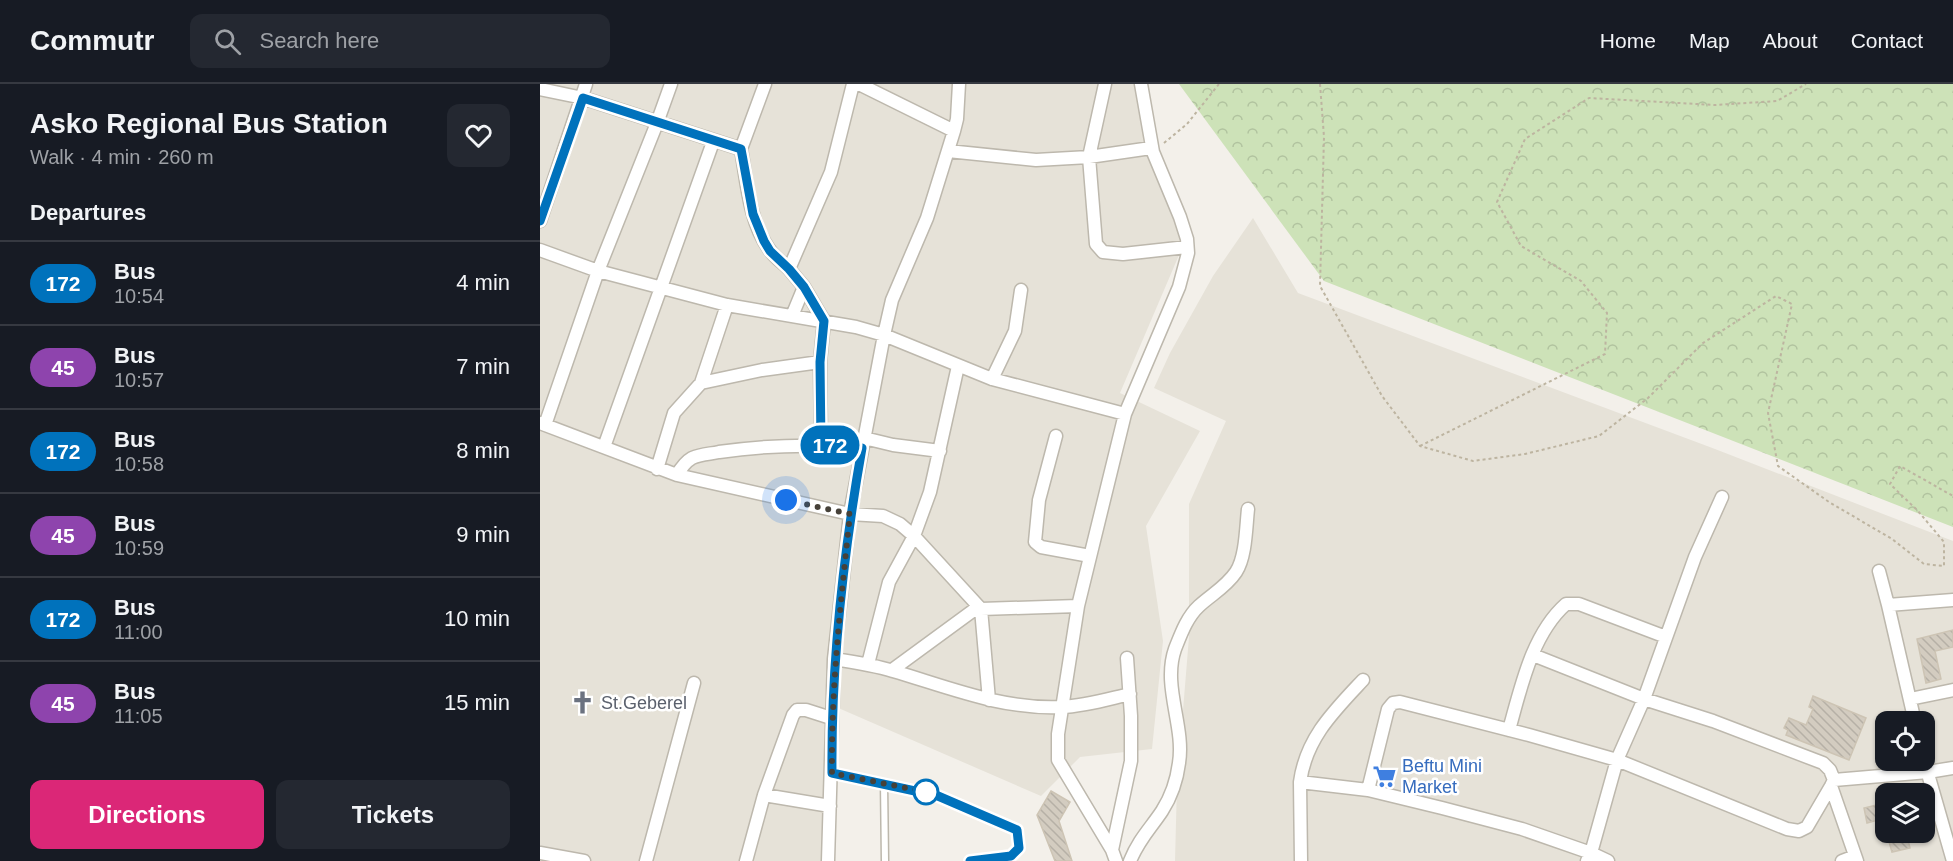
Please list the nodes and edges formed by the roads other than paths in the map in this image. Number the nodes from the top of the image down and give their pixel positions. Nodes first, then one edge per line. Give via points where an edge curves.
1 (586, 84) edge
2 (671, 84) edge
3 (765, 84) edge
4 (853, 84) edge
5 (859, 84) edge
6 (959, 84) edge
7 (1105, 84) edge
8 (1141, 84) edge
9 (540, 89) edge
10 (583, 98) junction
11 (657, 123) junction
12 (954, 131) junction
13 (713, 141) junction
14 (741, 149) junction
15 (1152, 150) junction
16 (948, 151) junction
17 (1089, 157) junction
18 (540, 221) edge
19 (1187, 246) junction
20 (540, 250) edge
21 (789, 269) junction
22 (598, 271) junction
23 (804, 287) junction
24 (660, 288) junction
25 (1021, 290) dead end
26 (728, 305) junction
27 (792, 316) junction
28 (824, 321) junction
29 (884, 335) junction
30 (820, 362) junction
31 (958, 366) junction
32 (992, 379) junction
33 (701, 383) junction
34 (1125, 414) junction
35 (543, 424) edge
36 (1056, 436) dead end
37 (863, 443) junction
38 (821, 445) junction
39 (604, 447) junction
40 (940, 451) junction
41 (657, 469) junction
42 (677, 475) junction
43 (1722, 497) dead end
44 (1248, 509) dead end
45 (850, 514) junction
46 (914, 536) junction
47 (1090, 556) junction
48 (1880, 571) dead end
49 (1953, 600) edge
50 (1888, 605) junction
51 (1078, 606) junction
52 (980, 608) junction
53 (1666, 637) junction
54 (1533, 655) junction
55 (1127, 658) dead end
56 (834, 659) junction
57 (868, 664) junction
58 (892, 670) junction
59 (1363, 680) dead end
60 (694, 684) dead end
61 (1953, 690) edge
62 (1130, 694) junction
63 (1644, 699) junction
64 (1910, 699) junction
65 (989, 700) junction
66 (1062, 707) junction
67 (1913, 711) edge
68 (831, 718) junction
69 (1509, 730) junction
70 (1617, 760) junction
71 (1935, 767) edge
72 (1953, 768) edge
73 (1899, 771) edge
74 (1927, 771) edge
75 (832, 773) junction
76 (1300, 782) junction
77 (884, 783) junction
78 (1833, 783) junction
79 (1368, 790) junction
80 (764, 795) junction
81 (830, 806) junction
82 (540, 853) edge
83 (1114, 856) edge
84 (1589, 857) edge
85 (1856, 859) edge
86 (584, 861) edge
87 (646, 861) edge
88 (746, 861) edge
89 (828, 861) edge
90 (885, 861) edge
91 (970, 861) edge
92 (1130, 861) edge
93 (1301, 861) edge
94 (1608, 861) edge
95 (1842, 861) edge
96 (1953, 861) edge

1 - 10 street
2 - 11 street
3 - 14 street
4 - 21 street via 831,172
5 - 12 street
6 - 12 street
7 - 17 street
8 - 15 street
9 - 10 street
10 - 11 street
10 - 18 street
11 - 13 street
11 - 22 street
12 - 16 street
13 - 14 street
13 - 24 street
14 - 21 street via 760,232 770,251
15 - 17 street
15 - 19 street via 1180,217
16 - 17 street via 1036,160
16 - 29 street via 927,218 892,300
17 - 19 street via 1094,234 1103,252 1123,254
19 - 34 street via 1179,287
20 - 22 street
21 - 23 street
22 - 24 street
22 - 35 street
23 - 27 street
23 - 28 street
24 - 26 street
24 - 39 street
25 - 32 street via 1015,331
26 - 27 street
26 - 33 street
27 - 28 street
28 - 29 street
28 - 30 street
29 - 31 street
29 - 37 street
30 - 33 street
30 - 38 street
31 - 32 street
31 - 40 street
32 - 34 street
33 - 41 street via 674,413
34 - 47 street
35 - 39 street
36 - 47 street via 1039,500 1035,542 1041,547
37 - 38 street
37 - 40 street
37 - 45 street
38 - 42 street via 703,454 684,464
39 - 41 street
40 - 46 street
41 - 42 street
42 - 45 street
43 - 53 street
44 - 92 street via 1238,570 1191,615 1174,653 1171,671 1180,762 1162,810 1144,833
45 - 46 street via 883,516
45 - 56 street
46 - 52 street
46 - 57 street via 889,582
47 - 51 street
48 - 50 street
49 - 50 street
50 - 64 street
51 - 52 street
51 - 66 street
52 - 58 street
52 - 65 street
53 - 54 street via 1579,604 1566,604 1553,615
53 - 63 street
54 - 63 street
54 - 69 street
55 - 62 street
56 - 57 street
56 - 68 street
57 - 58 street
58 - 65 street
59 - 76 street via 1334,711 1309,747
60 - 87 street
61 - 64 street
62 - 66 street
62 - 83 street via 1131,761
63 - 70 street
63 - 78 street via 1823,763 1830,770
64 - 67 street
65 - 66 street
66 - 83 street via 1058,760
68 - 75 street
68 - 80 street via 797,710
69 - 70 street
69 - 79 street via 1393,703 1388,709
70 - 78 street via 1771,824 1799,831 1807,827
70 - 84 street
71 - 72 street
73 - 78 street
74 - 96 street
75 - 77 lane
75 - 81 street
76 - 79 street
76 - 93 street
77 - 90 lane
77 - 91 lane via 938,796 1017,830 1019,848 1011,856
78 - 85 street
79 - 84 street via 1522,829
80 - 81 street
80 - 88 street
81 - 89 street
82 - 86 street
84 - 94 street
85 - 95 street

